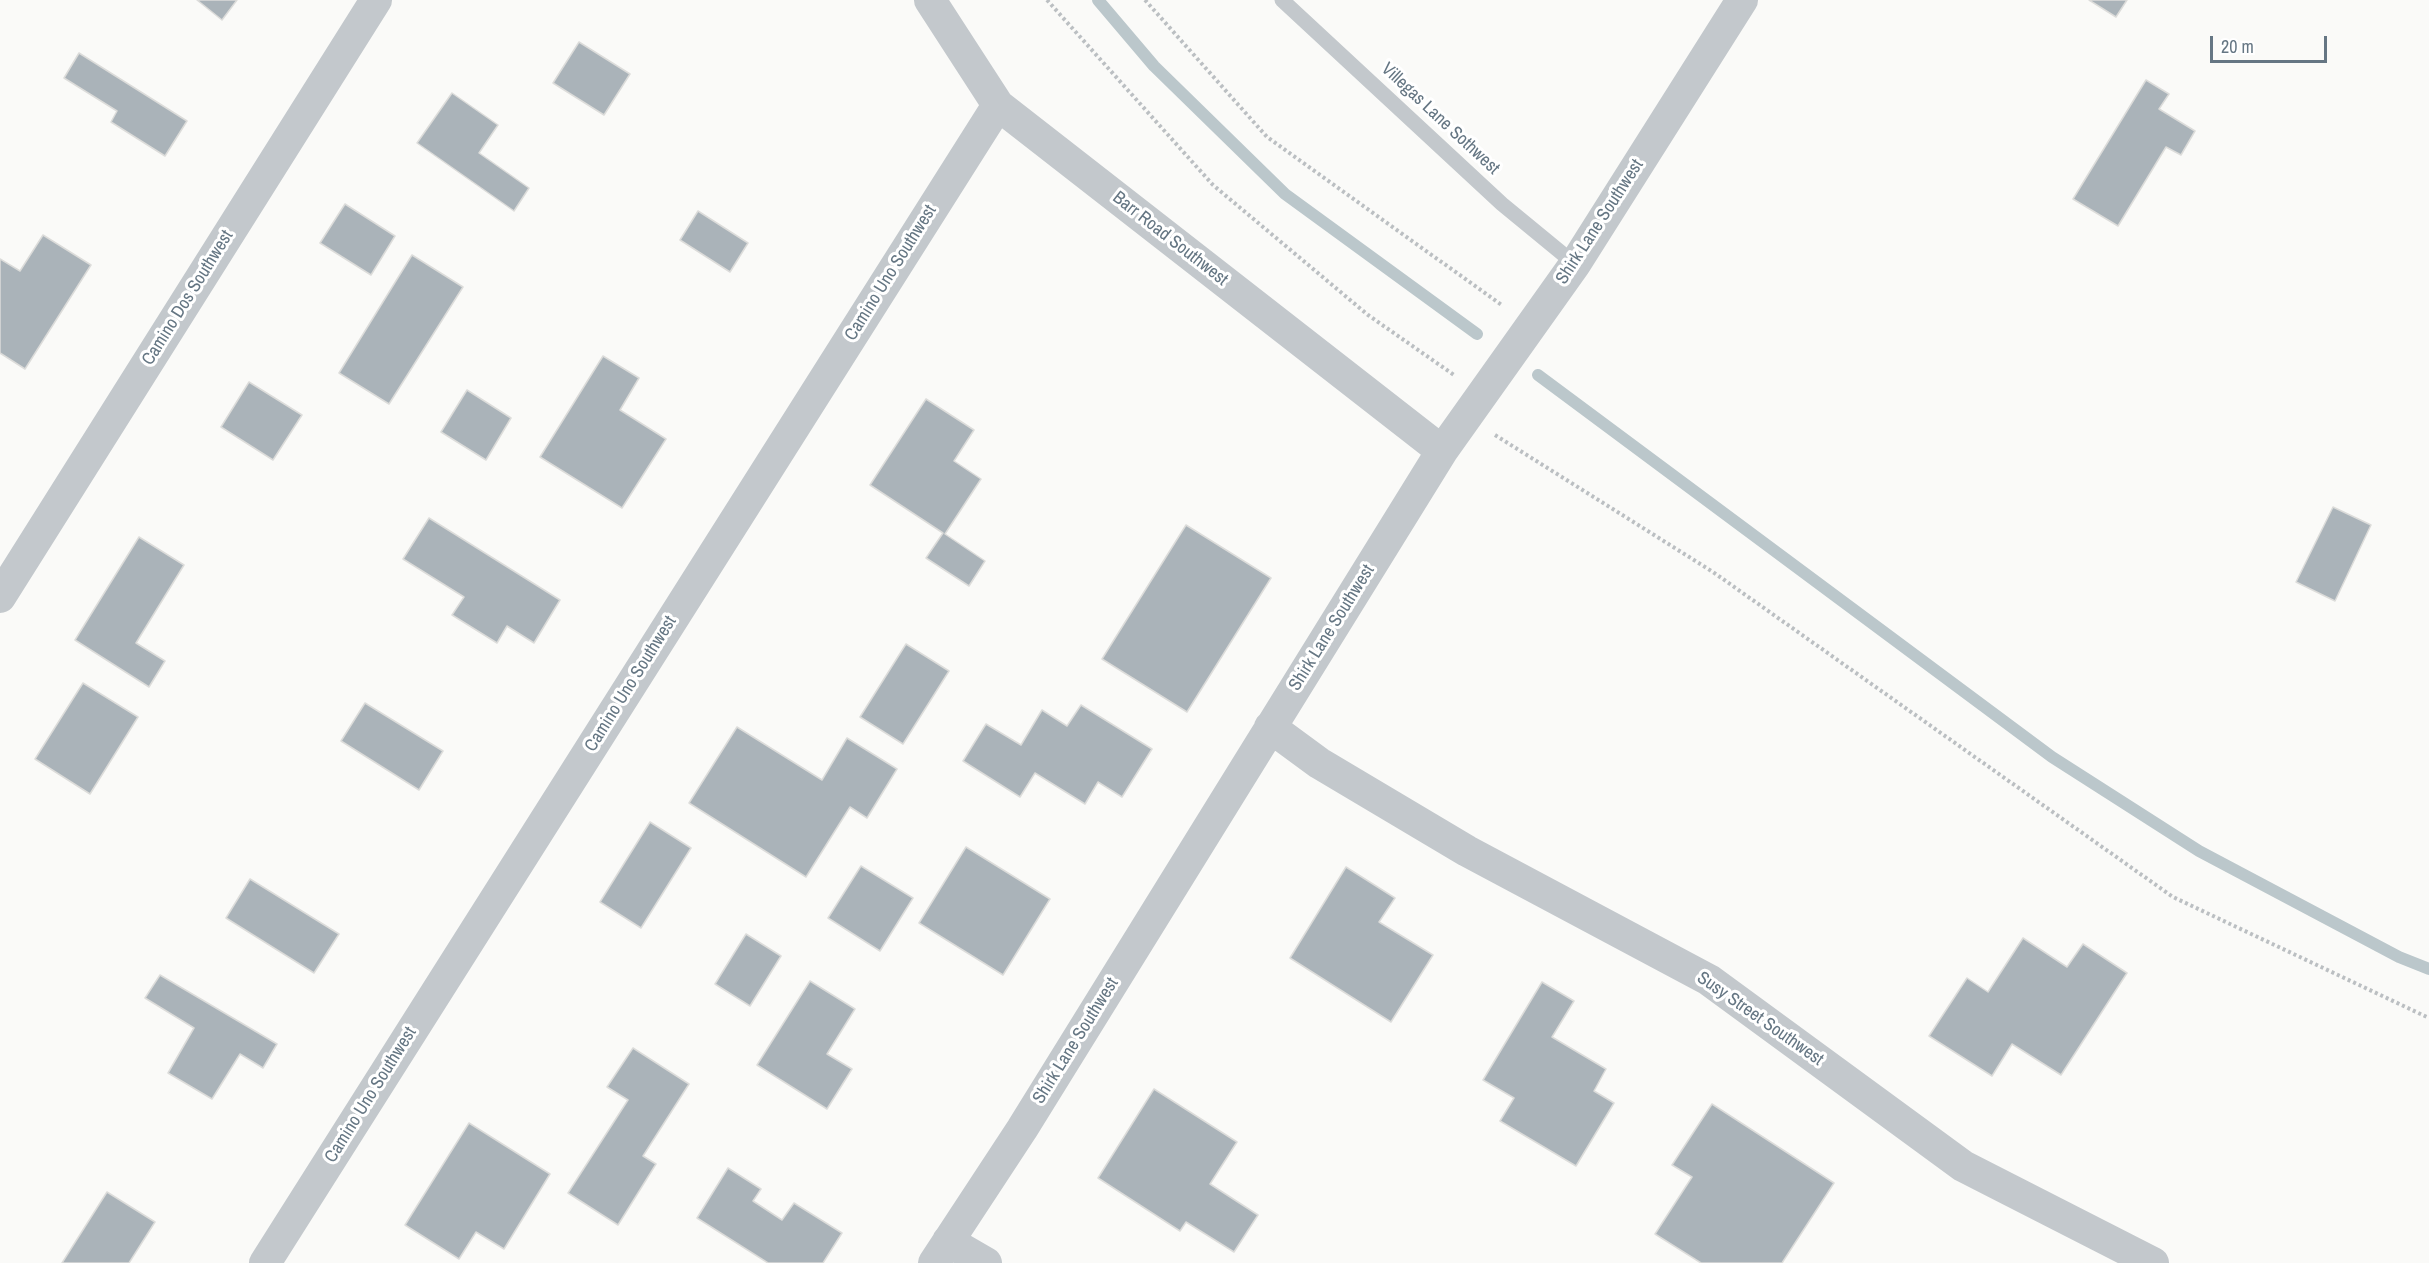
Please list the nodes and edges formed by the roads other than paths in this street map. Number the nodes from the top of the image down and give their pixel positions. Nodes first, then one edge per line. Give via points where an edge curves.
1 (376, 0) edge
2 (930, 0) edge
3 (1282, 0) edge
4 (1742, 0) edge
5 (998, 105) junction
6 (1575, 264) junction
7 (1442, 451) junction
8 (0, 597) edge
9 (1270, 728) junction
10 (941, 1252) edge
11 (265, 1263) edge
12 (986, 1263) edge
13 (2152, 1263) edge

1 - 8 street, Camino Dos Southwest
2 - 5 street, Barr Road Southwest
3 - 6 lane, Villegas Lane Sothwest via 1502,204
4 - 6 street, Shirk Lane Southwest
5 - 7 street, Barr Road Southwest
5 - 11 street, Camino Uno Southwest
6 - 7 street, Shirk Lane Southwest
7 - 9 street, Shirk Lane Southwest
9 - 10 street, Shirk Lane Southwest
9 - 13 street, Susy Street Southwest via 1319,764 1467,851 1709,981 1963,1166
10 - 12 street

